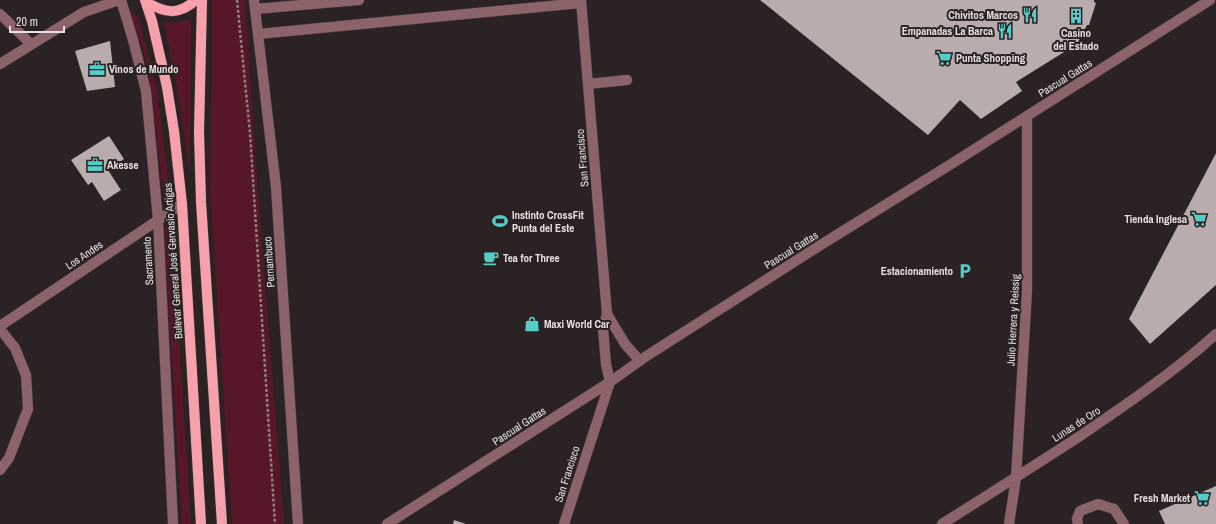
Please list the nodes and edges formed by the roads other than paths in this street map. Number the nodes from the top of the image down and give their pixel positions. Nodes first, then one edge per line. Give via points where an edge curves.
1 (95, 0) edge
2 (120, 0) edge
3 (143, 0) edge
4 (196, 0) edge
5 (202, 0) edge
6 (359, 0) edge
7 (1210, 0) edge
8 (581, 1) edge
9 (255, 4) edge
10 (84, 12) junction
11 (0, 14) edge
12 (258, 34) junction
13 (32, 44) junction
14 (0, 64) edge
15 (627, 80) dead end
16 (588, 84) junction
17 (1027, 116) junction
18 (182, 204) junction
19 (158, 220) junction
20 (607, 314) junction
21 (0, 326) edge
22 (0, 329) edge
23 (1216, 334) edge
24 (640, 361) junction
25 (610, 382) junction
26 (0, 470) edge
27 (1016, 478) junction
28 (173, 524) edge
29 (201, 524) edge
30 (222, 524) edge
31 (298, 524) edge
32 (387, 524) edge
33 (564, 524) edge
34 (942, 524) edge
35 (1009, 524) edge
36 (1078, 524) edge
37 (1124, 524) edge

1 - 10 street
2 - 10 street
2 - 19 street, Sacramento via 146,90
3 - 4 main road via 169,12 180,11
3 - 18 main road, Bulevar General José Gervasio Artigas via 152,21 167,87
5 - 30 main road via 199,132 201,202
6 - 9 street
7 - 17 street, Pascual Gattas
8 - 12 street
8 - 16 street, San Francisco
9 - 12 street, Pernambuco
10 - 13 street
11 - 13 street
12 - 31 street, Pernambuco via 276,187
13 - 14 street
15 - 16 street
16 - 20 street, San Francisco
17 - 24 street, Pascual Gattas
17 - 27 street, Julio Herrera y Reissig via 1027,291
18 - 19 street, Los Andes
18 - 29 main road, Bulevar General José Gervasio Artigas
19 - 21 street, Los Andes
19 - 28 street, Sacramento
20 - 24 street, San Francisco via 625,344
20 - 25 street, San Francisco via 603,329
22 - 26 street via 15,348 26,375 28,409 9,458
23 - 27 street, Lunas de Oro via 1132,401
24 - 25 street, Pascual Gattas
25 - 32 street, Pascual Gattas
25 - 33 street, San Francisco
27 - 34 street, Lunas de Oro
27 - 35 street, Julio Herrera y Reissig
36 - 37 street via 1080,511 1098,504 1114,509

